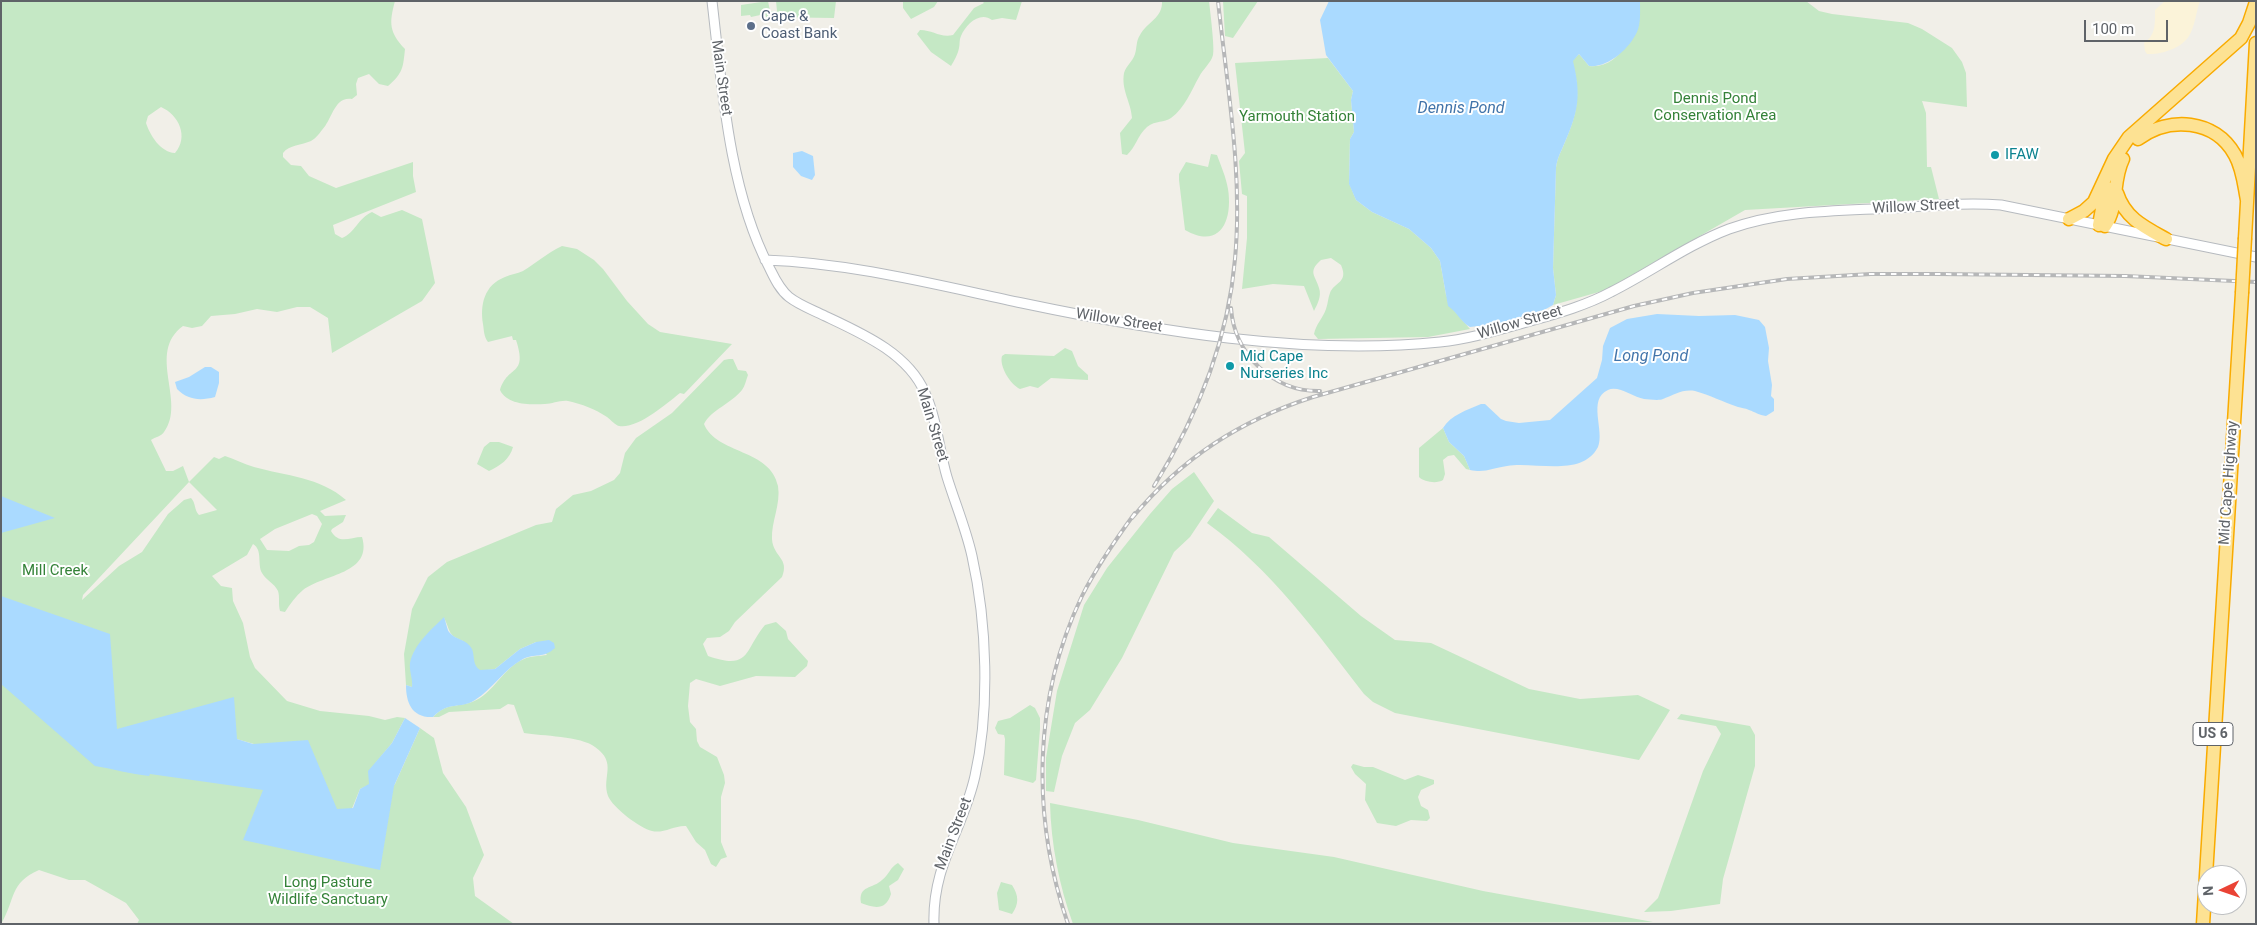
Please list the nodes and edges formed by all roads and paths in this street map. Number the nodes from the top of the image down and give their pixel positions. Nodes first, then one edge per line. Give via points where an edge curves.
1 (712, 1) edge
2 (2256, 2) edge
3 (2256, 42) edge
4 (2112, 165) junction
5 (2116, 191) junction
6 (2247, 200) junction
7 (2069, 219) junction
8 (2102, 226) junction
9 (2166, 239) junction
10 (2256, 257) edge
11 (765, 260) junction
12 (934, 924) edge
13 (2203, 924) edge

1 - 11 main road, Main Street via 734,154 748,216
2 - 4 highway via 2250,23 2241,38 2130,137
3 - 6 highway, Mid Cape Highway / US 6
4 - 7 highway via 2091,206
4 - 8 highway
5 - 6 highway via 2121,162 2137,140 2160,126 2185,123 2211,131 2230,148 2239,165
5 - 8 highway via 2112,212
5 - 9 highway via 2129,216
6 - 13 highway, Mid Cape Highway / US 6, bridge
7 - 8 main road, Willow Street
7 - 11 main road, Willow Street via 2008,206 1971,204 1774,217 1710,237 1609,294 1569,309 1454,340 1377,345 1317,346 1154,327 857,269
8 - 9 main road, Willow Street
9 - 10 main road, Willow Street
11 - 12 main road, Main Street via 789,298 873,340 901,361 919,382 927,398 972,554 983,647 981,736 973,784 938,878

